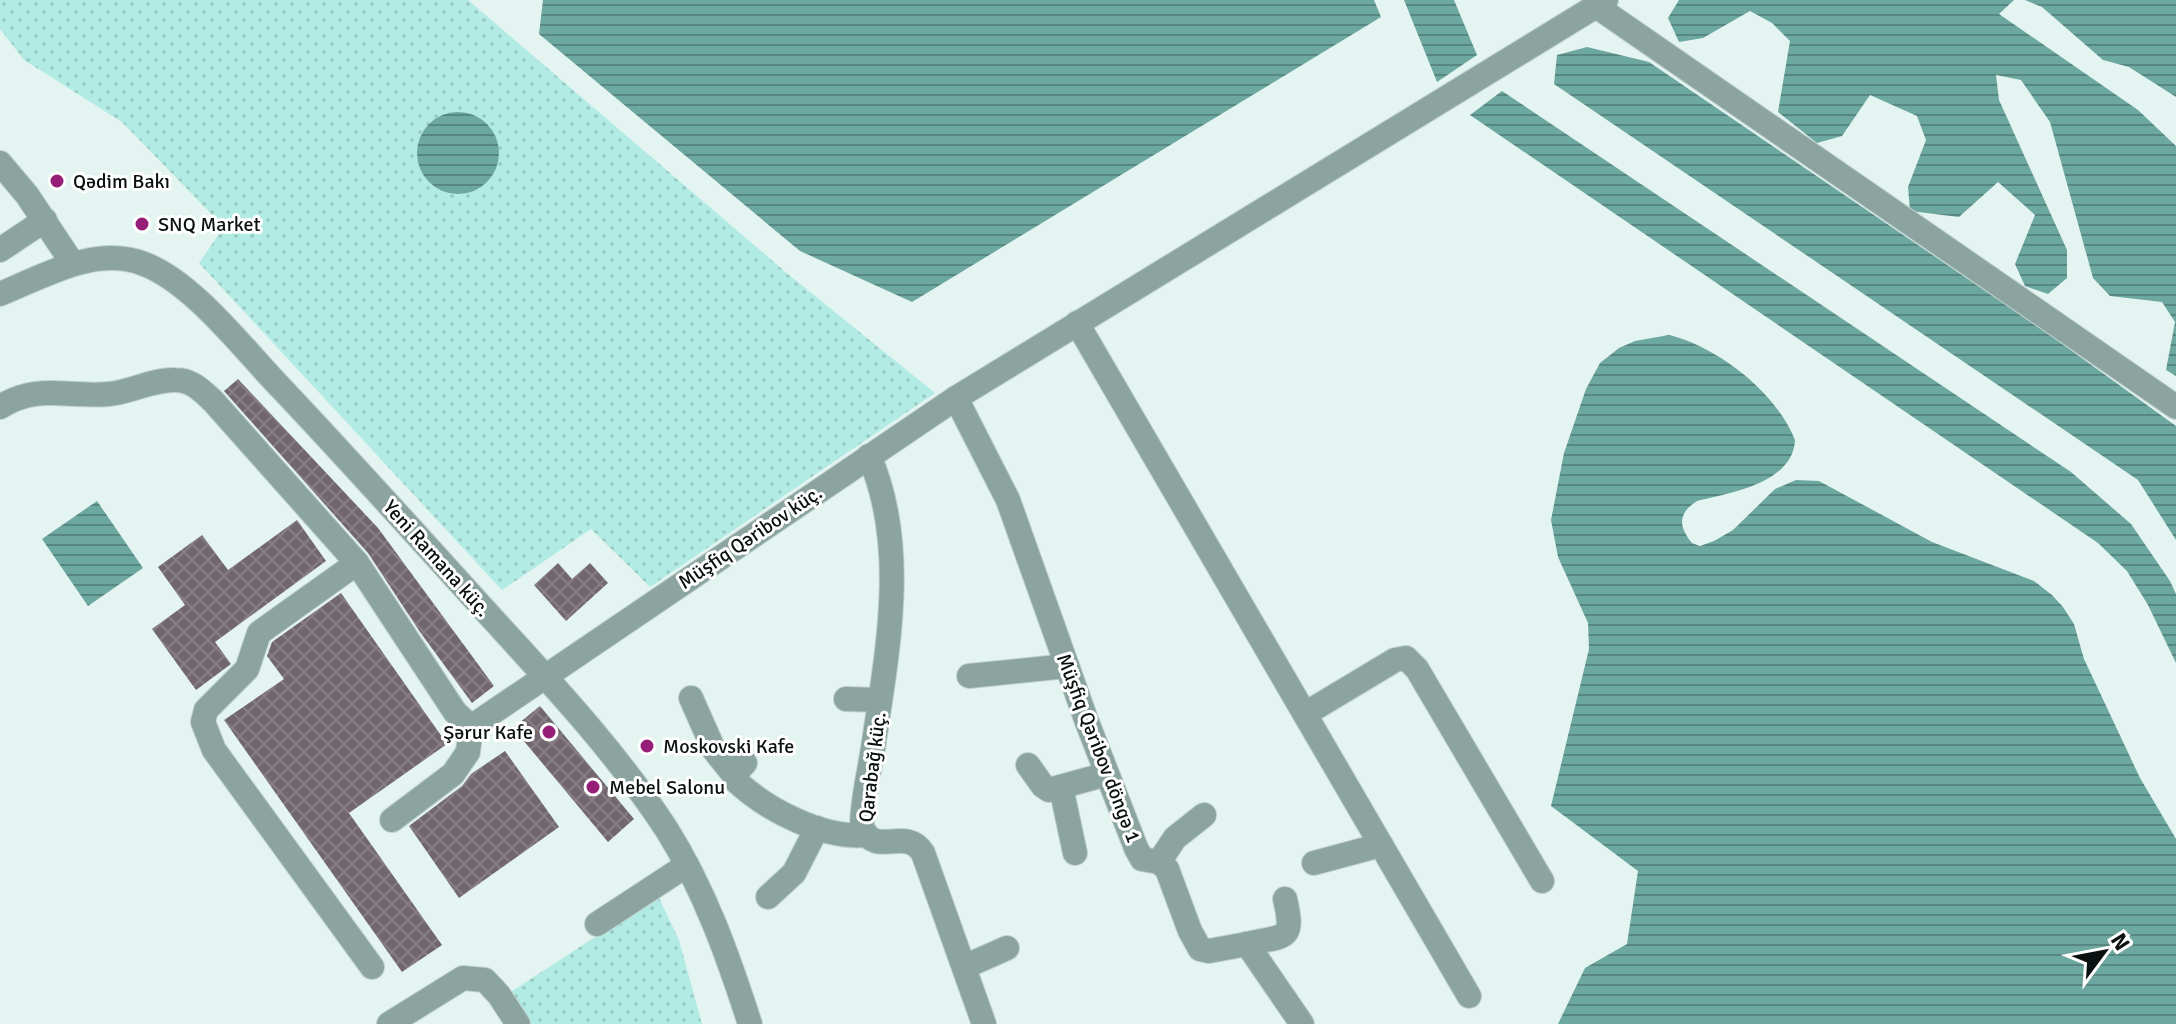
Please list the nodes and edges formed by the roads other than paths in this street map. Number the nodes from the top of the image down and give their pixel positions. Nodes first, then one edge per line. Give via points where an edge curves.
1 (1601, 3) edge
2 (0, 163) edge
3 (45, 220) junction
4 (0, 250) edge
5 (73, 264) junction
6 (0, 294) edge
7 (1077, 323) junction
8 (956, 398) junction
9 (0, 407) edge
10 (2176, 407) edge
11 (869, 456) junction
12 (357, 563) junction
13 (1067, 666) junction
14 (544, 675) junction
15 (969, 676) dead end
16 (691, 698) dead end
17 (846, 699) dead end
18 (880, 700) junction
19 (1305, 714) junction
20 (471, 727) junction
21 (1028, 765) dead end
22 (1107, 774) junction
23 (1061, 787) junction
24 (1204, 815) dead end
25 (392, 820) dead end
26 (817, 828) junction
27 (866, 835) junction
28 (1381, 845) junction
29 (1075, 853) dead end
30 (1159, 862) junction
31 (1314, 863) dead end
32 (687, 865) junction
33 (1542, 881) dead end
34 (768, 897) dead end
35 (1285, 899) dead end
36 (597, 924) dead end
37 (1247, 944) junction
38 (1007, 948) dead end
39 (372, 967) dead end
40 (964, 967) junction
41 (1469, 996) dead end
42 (400, 1021) edge
43 (518, 1024) edge
44 (750, 1024) edge
45 (984, 1024) edge
46 (1302, 1024) edge

1 - 7 street, Müşfiq Qəribov küç.
1 - 10 street
2 - 3 street
3 - 4 street
3 - 5 street
5 - 6 street, Yeni Ramana küç.
5 - 14 street, Yeni Ramana küç. via 129,260 187,291
7 - 8 street, Müşfiq Qəribov küç.
7 - 19 street
8 - 11 street, Müşfiq Qəribov küç.
8 - 13 street, Müşfiq Qəribov döngə 1 via 1008,500
9 - 12 street via 33,392 112,394 178,380 196,385
11 - 14 street, Müşfiq Qəribov küç.
11 - 18 street, Qarabağ küç. via 888,519 891,570
12 - 20 street via 455,712
12 - 39 street via 259,633 247,669 206,710 203,722 214,750
13 - 15 street
13 - 22 street, Müşfiq Qəribov döngə 1
14 - 20 street, Müşfiq Qəribov küç.
14 - 32 street, Yeni Ramana küç. via 649,804
16 - 26 street via 714,750 739,769 736,781 791,818
17 - 18 street
18 - 27 street, Qarabağ küç. via 862,818
19 - 28 street
19 - 33 street via 1406,658
20 - 25 street via 468,752 453,774
21 - 23 street via 1049,790
22 - 23 street
22 - 30 street, Müşfiq Qəribov döngə 1 via 1142,859
23 - 29 street
24 - 30 street via 1175,838
26 - 27 street via 837,835
26 - 34 street via 794,873
27 - 40 street, Qarabağ küç. via 877,842 909,840 918,845
28 - 31 street
28 - 41 street
30 - 37 street, Müşfiq Qəribov döngə 1 via 1167,869 1200,949
32 - 36 street
32 - 44 street, Yeni Ramana küç. via 718,929
35 - 37 street via 1289,930
37 - 46 street
38 - 40 street
40 - 45 street, Qarabağ küç.
42 - 43 street via 463,978 485,980

